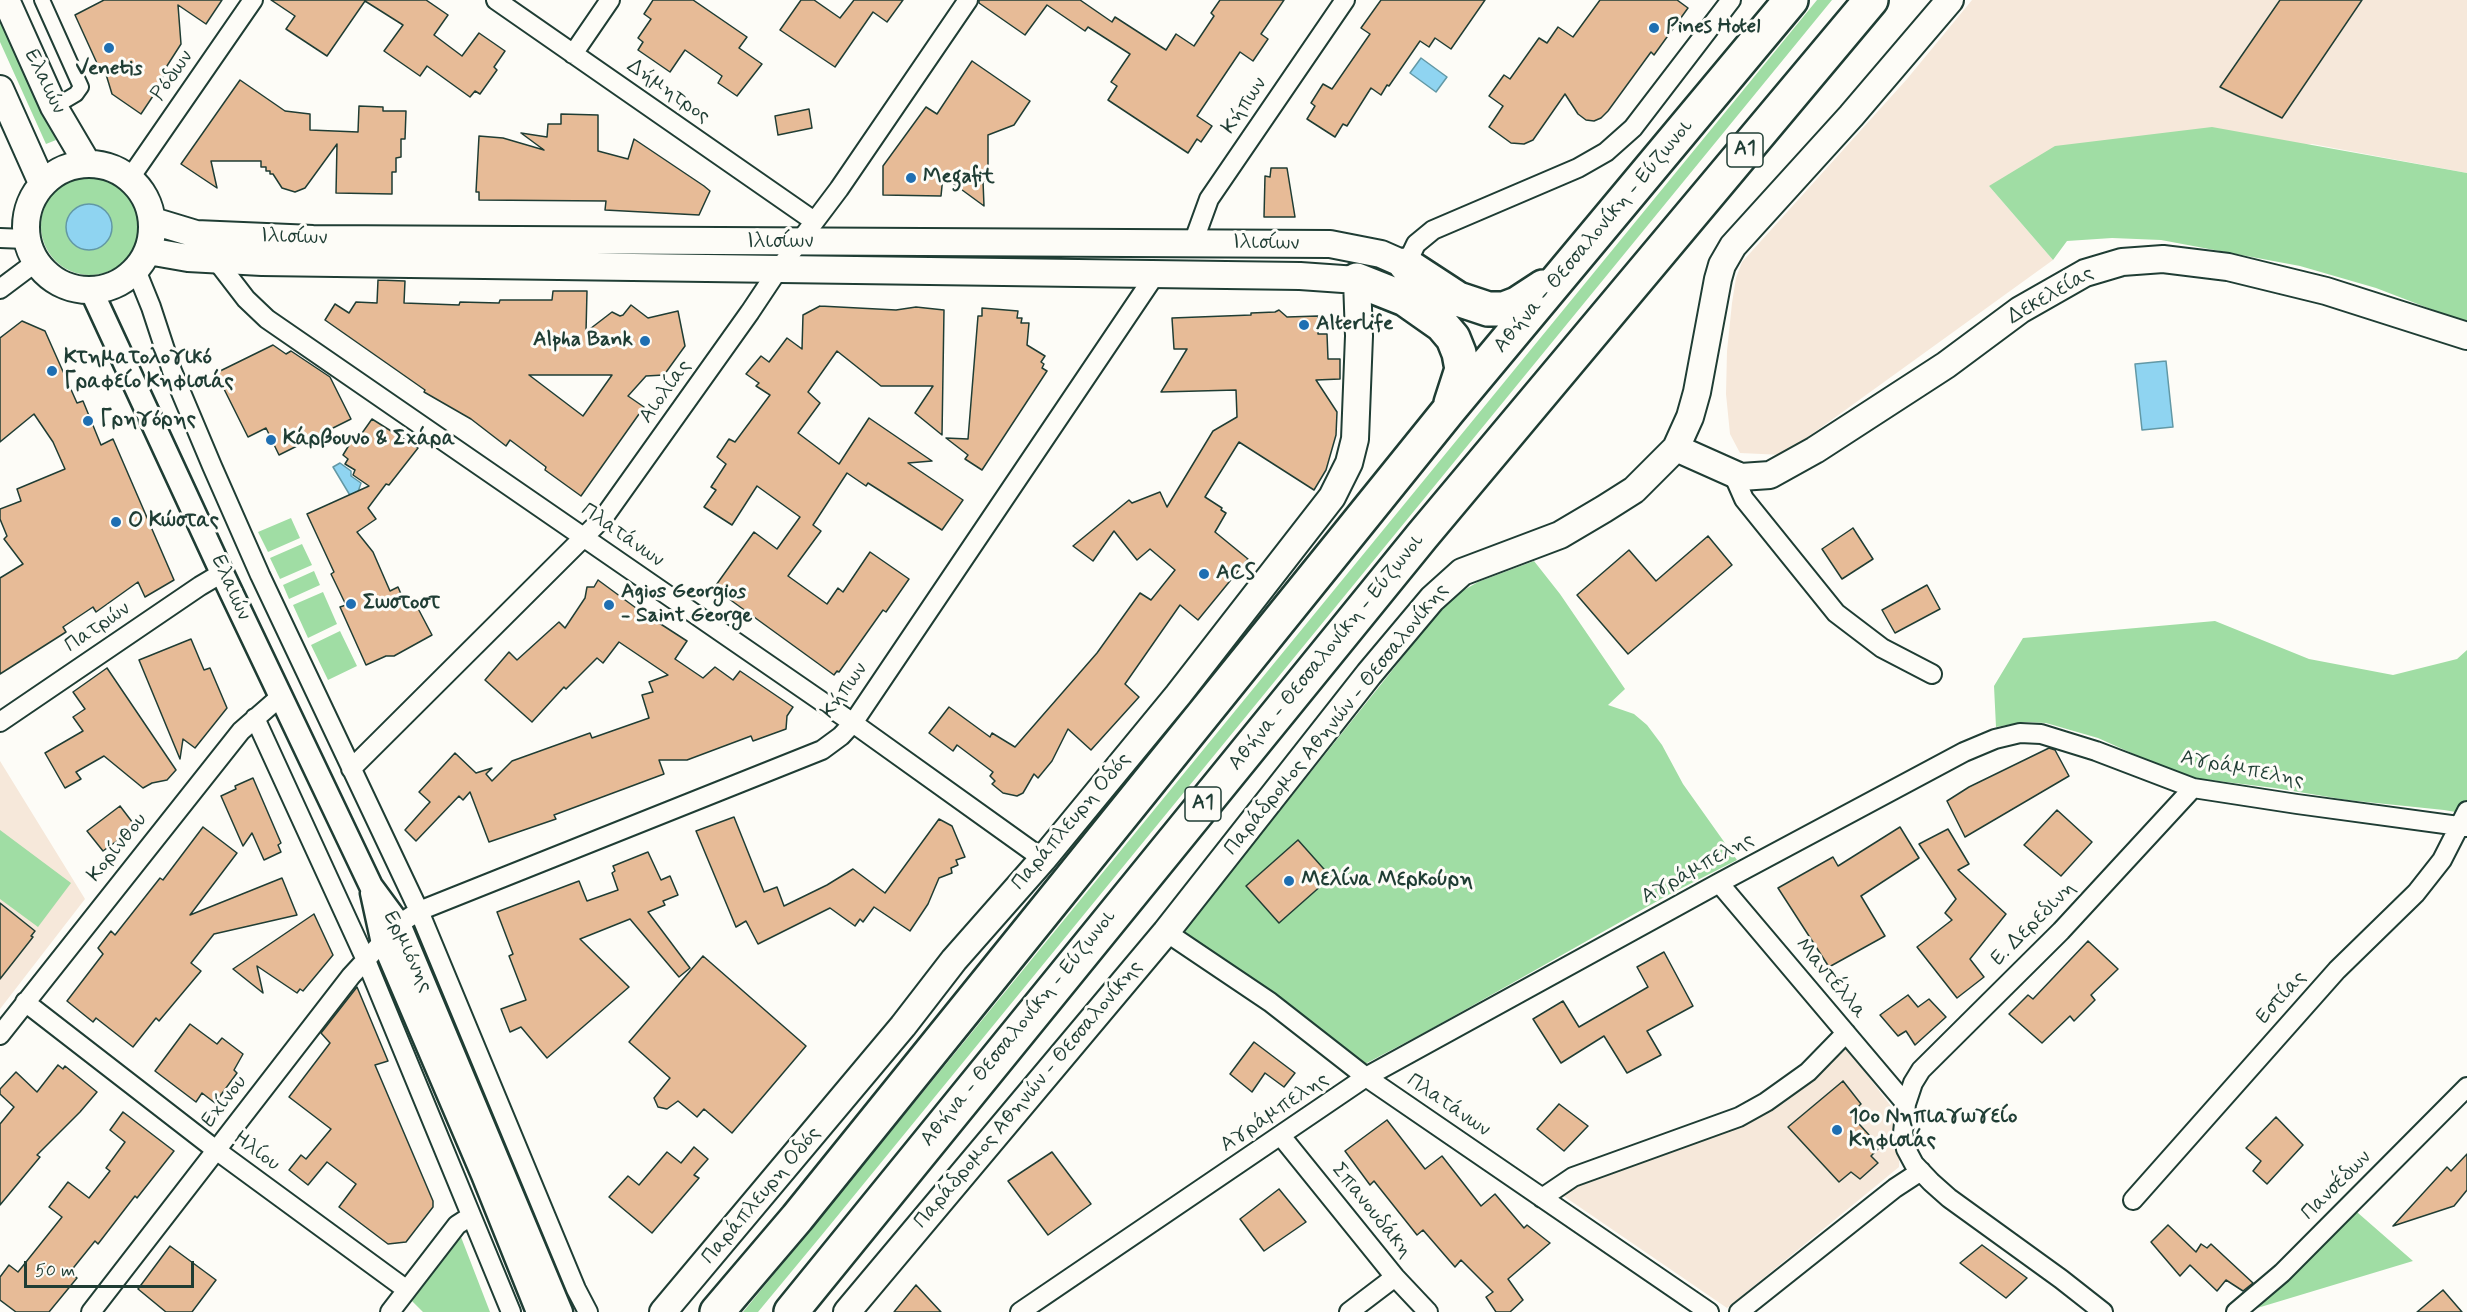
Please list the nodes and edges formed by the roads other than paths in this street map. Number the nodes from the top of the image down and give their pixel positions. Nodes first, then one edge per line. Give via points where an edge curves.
1 (6, 0) edge
2 (42, 0) edge
3 (253, 0) edge
4 (496, 0) edge
5 (610, 0) edge
6 (968, 0) edge
7 (1345, 0) edge
8 (1731, 0) edge
9 (1791, 0) edge
10 (1871, 0) edge
11 (1950, 0) edge
12 (573, 54) junction
13 (0, 89) edge
14 (54, 106) junction
15 (87, 163) junction
16 (130, 178) junction
17 (42, 183) junction
18 (153, 221) junction
19 (814, 221) junction
20 (0, 238) edge
21 (26, 239) junction
22 (797, 243) junction
23 (1192, 243) junction
24 (142, 260) junction
25 (216, 260) junction
26 (36, 262) junction
27 (1406, 265) junction
28 (778, 270) junction
29 (1565, 273) junction
30 (1155, 275) junction
31 (1357, 280) junction
32 (0, 289) edge
33 (91, 290) junction
34 (2467, 336) edge
35 (1449, 410) junction
36 (1676, 448) junction
37 (1733, 474) junction
38 (585, 537) junction
39 (222, 573) junction
40 (1932, 674) dead end
41 (280, 697) junction
42 (255, 718) junction
43 (0, 722) edge
44 (853, 723) junction
45 (351, 769) junction
46 (2193, 788) junction
47 (2465, 821) edge
48 (1043, 859) junction
49 (1719, 883) junction
50 (371, 886) junction
51 (419, 910) junction
52 (399, 924) junction
53 (1166, 932) junction
54 (382, 939) junction
55 (365, 958) junction
56 (25, 1002) junction
57 (1846, 1033) junction
58 (0, 1035) edge
59 (1366, 1077) junction
60 (2467, 1087) edge
61 (1908, 1099) junction
62 (1281, 1136) junction
63 (216, 1150) junction
64 (1921, 1171) junction
65 (1542, 1198) junction
66 (2133, 1200) dead end
67 (471, 1216) junction
68 (1395, 1277) junction
69 (407, 1290) junction
70 (1697, 1309) edge
71 (91, 1312) edge
72 (390, 1312) edge
73 (511, 1312) edge
74 (538, 1312) edge
75 (561, 1312) edge
76 (588, 1312) edge
77 (663, 1312) edge
78 (717, 1312) edge
79 (790, 1312) edge
80 (847, 1312) edge
81 (1020, 1312) edge
82 (1349, 1312) edge
83 (1428, 1312) edge
84 (1739, 1312) edge
85 (2103, 1312) edge
86 (2236, 1312) edge

1 - 14 main road, Ελαιών
2 - 14 street via 81,87
3 - 16 street, Ρόδων
4 - 12 street, Δήμητρος
5 - 12 street
6 - 19 street, Αιολίας
7 - 23 street, Κήπων via 1209,199
8 - 27 street via 1633,128 1606,152 1578,168 1433,230 1416,244
9 - 29 highway, Αθήνα - Θεσσαλονίκη - Εύζωνοι / Α1
10 - 79 highway, Αθήνα - Θεσσαλονίκη - Εύζωνοι / Α1 via 1422,536
11 - 36 main road, Παράδρομος Αθηνών - Θεσσαλονίκης via 1733,246 1718,279 1697,392
12 - 19 street, Δήμητρος
13 - 17 main road, Ελαιών
14 - 15 main road, Ελαιών
15 - 16 main road via 110,167
15 - 17 main road via 63,169
16 - 18 main road via 142,190
17 - 21 main road via 28,209
18 - 22 main road, Ιλισίων via 196,234 314,239
18 - 24 main road via 152,236
19 - 22 street, Αιολίας
20 - 21 street
21 - 26 main road
22 - 23 main road, Ιλισίων
22 - 28 street, Αιολίας
23 - 27 main road, Ιλισίων via 1330,244 1382,255
24 - 25 main road, Ιλισίων
24 - 33 main road via 123,281
24 - 45 street, Ελαιών via 151,307 172,371 260,575
25 - 28 main road, Ιλισίων
25 - 38 street, Πλατάνων via 267,319
26 - 32 street
26 - 33 main road via 64,285
27 - 29 highway via 1458,299 1488,309 1517,304
28 - 30 main road, Ιλισίων
28 - 38 street, Αιολίας via 611,507
29 - 35 highway, Αθήνα - Θεσσαλονίκη - Εύζωνοι / Α1
30 - 31 main road, Ιλισίων via 1332,276
30 - 44 street, Κήπων
31 - 35 highway via 1405,299 1442,325 1453,338 1462,369
31 - 48 main road, Παράπλευρη Οδός via 1355,439 1349,463 1332,497 1178,695
33 - 39 street, Ελαιών
34 - 37 main road, Δεκελείας via 2325,291 2228,267 2163,260 2122,262 2085,273 2020,310 1946,365 1781,470 1758,477
35 - 78 highway, Αθήνα - Θεσσαλονίκη - Εύζωνοι / Α1 via 805,1209
36 - 37 main road, Δεκελείας
36 - 53 main road, Παράδρομος Αθηνών - Θεσσαλονίκης via 1634,490 1578,526 1477,565 1449,581 1369,674
37 - 40 street via 1744,499 1836,613 1882,648
38 - 44 street, Πλατάνων
38 - 45 street, Αιολίας
39 - 41 street, Ελαιών
39 - 43 street, Πατρών
41 - 42 street, Κορίνθου
41 - 50 street, Ελαιών
42 - 55 street, Ερμιόνης
42 - 56 street, Κορίνθου
44 - 48 street, Πλατάνων
44 - 51 street, Κήπων via 822,750
45 - 51 street, Ερμιόνης
46 - 47 street, Αγράμπελης via 2297,804
46 - 49 street, Αγράμπελης via 2096,751 2041,734 2020,733 1964,752
46 - 61 street, Ε. Δερεδινη via 2061,931 1921,1070
47 - 66 street, Εστίας via 2416,893 2337,970
48 - 77 main road, Παράπλευρη Οδός via 954,960
49 - 57 street, Μαντέλλα
49 - 59 street, Αγράμπελης
50 - 52 street, Ερμιόνης
50 - 54 street, Ερμιόνης
51 - 52 street, Κήπων
51 - 76 street, Ερμιόνης
52 - 54 street, Εχίνου
52 - 75 street, Ερμιόνης
53 - 59 street, Πλατάνων via 1270,1002
53 - 80 main road, Παράδρομος Αθηνών - Θεσσαλονίκης
54 - 55 street, Εχίνου
54 - 74 street, Ερμιόνης
55 - 63 street, Εχίνου
55 - 67 street, Ερμιόνης
56 - 58 street, Κορίνθου
56 - 63 street, Ηλίου
57 - 61 street, Μαντέλλα
57 - 65 street via 1808,1072 1739,1117 1573,1177
59 - 62 street, Αγράμπελης
59 - 65 street, Πλατάνων
60 - 86 street, Πανσέδων via 2282,1273
61 - 64 street via 1904,1141
62 - 68 street, Σπανουδάκη
62 - 81 street, Αγράμπελης
63 - 69 street, Ηλίου
63 - 71 street, Εχίνου
64 - 84 street
64 - 85 street via 1949,1198
65 - 70 street, Πλατάνων
67 - 69 street via 457,1225
67 - 73 street, Ερμιόνης
68 - 82 street
68 - 83 street, Σπανουδάκη
69 - 72 street

